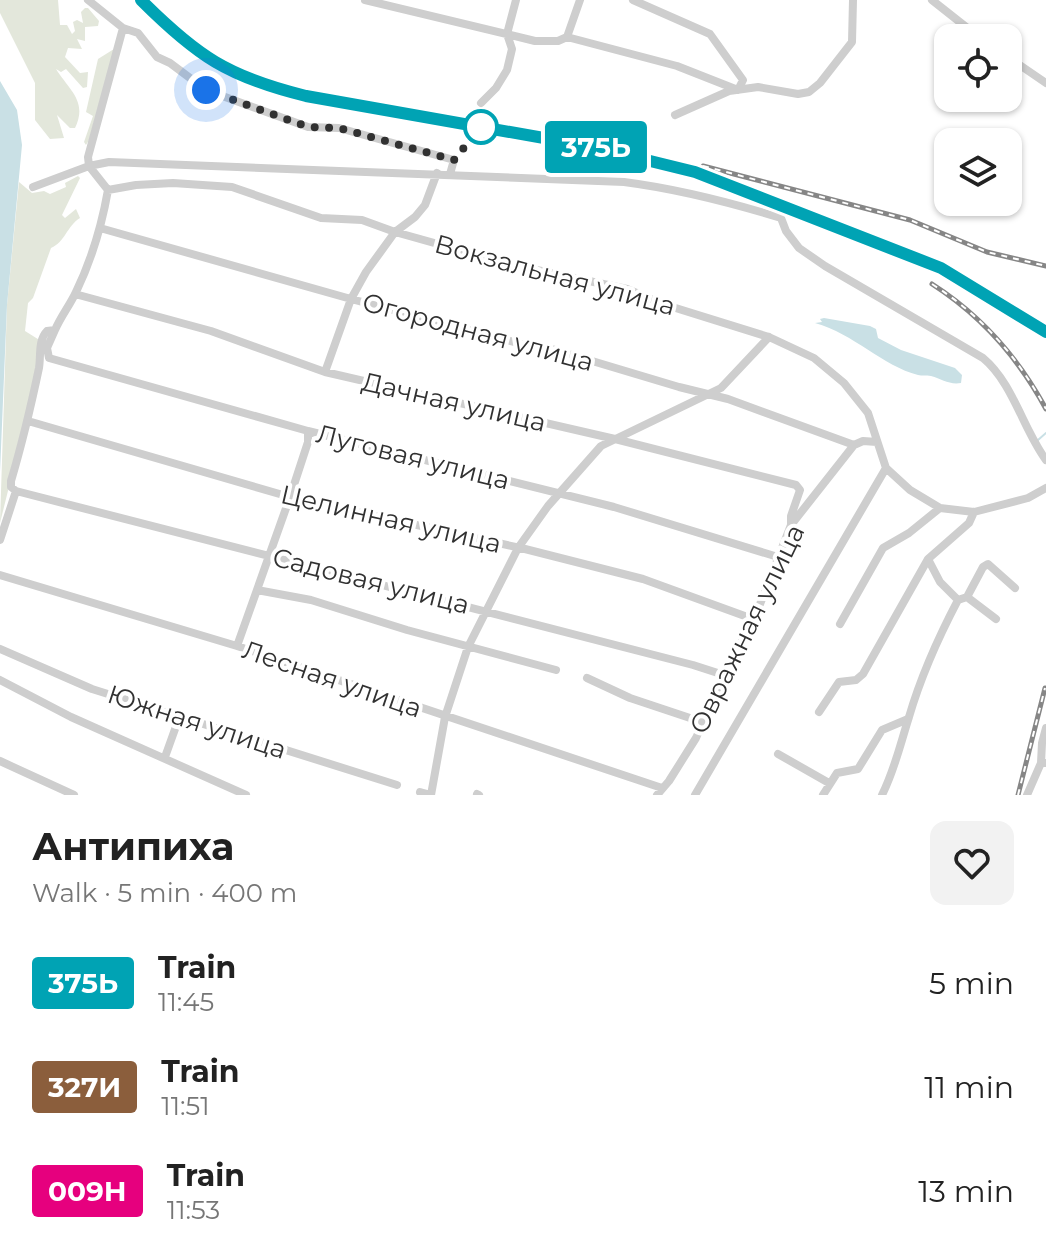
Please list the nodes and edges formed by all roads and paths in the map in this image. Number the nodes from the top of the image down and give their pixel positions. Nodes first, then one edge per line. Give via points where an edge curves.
1 (88, 0) edge
2 (365, 0) edge
3 (516, 0) edge
4 (580, 0) edge
5 (633, 0) edge
6 (853, 0) edge
7 (932, 0) edge
8 (405, 4) edge
9 (962, 24) edge
10 (123, 28) junction
11 (507, 34) junction
12 (567, 37) junction
13 (1022, 67) edge
14 (1046, 83) edge
15 (738, 90) junction
16 (481, 103) dead end
17 (675, 115) dead end
18 (89, 166) junction
19 (437, 173) junction
20 (450, 174) junction
21 (33, 187) dead end
22 (108, 190) junction
23 (415, 217) junction
24 (100, 228) junction
25 (395, 232) junction
26 (418, 238) junction
27 (75, 294) junction
28 (351, 299) junction
29 (55, 330) junction
30 (769, 337) junction
31 (325, 372) junction
32 (709, 394) junction
33 (28, 421) junction
34 (308, 431) junction
35 (615, 439) junction
36 (877, 442) junction
37 (854, 445) junction
38 (1046, 460) edge
39 (886, 468) junction
40 (1046, 488) edge
41 (16, 491) junction
42 (559, 494) junction
43 (290, 497) junction
44 (940, 508) junction
45 (974, 512) junction
46 (791, 525) junction
47 (0, 540) edge
48 (518, 548) junction
49 (269, 555) junction
50 (778, 557) junction
51 (928, 559) junction
52 (0, 575) edge
53 (1015, 588) dead end
54 (257, 590) junction
55 (962, 599) junction
56 (485, 610) junction
57 (753, 619) junction
58 (996, 619) dead end
59 (840, 624) dead end
60 (237, 646) junction
61 (468, 647) junction
62 (0, 649) edge
63 (556, 670) dead end
64 (724, 675) junction
65 (587, 678) dead end
66 (0, 680) edge
67 (819, 712) dead end
68 (445, 717) junction
69 (179, 718) junction
70 (908, 719) junction
71 (702, 722) junction
72 (1046, 728) edge
73 (778, 754) dead end
74 (165, 757) junction
75 (0, 761) edge
76 (1043, 763) edge
77 (829, 783) junction
78 (397, 785) dead end
79 (660, 791) edge
80 (420, 792) dead end
81 (74, 795) edge
82 (246, 795) edge
83 (431, 795) edge
84 (695, 795) edge
85 (823, 795) edge
86 (882, 795) edge
87 (1027, 795) edge

1 - 10 street
2 - 8 street via 393,8
3 - 11 street
4 - 12 street
5 - 15 street via 710,34 743,80
6 - 15 street via 852,42 809,92
7 - 9 street
8 - 11 street
10 - 18 street
10 - 20 street via 138,33 157,57 206,90 308,127 339,128 454,160
11 - 12 street via 535,41
11 - 16 street via 512,49 507,70
12 - 15 street via 677,66
13 - 14 street
15 - 17 street
18 - 19 street via 109,162
18 - 21 street
18 - 22 street
19 - 20 street
19 - 23 street
20 - 38 street via 624,182 732,202 781,218 799,248 990,364
22 - 24 street
22 - 25 street, Вокзальная улица via 173,183 232,187 295,211 362,220
23 - 25 street
23 - 26 street
24 - 27 street
24 - 28 street, Огородная улица
25 - 26 street, Вокзальная улица
25 - 28 street
26 - 30 street, Вокзальная улица via 627,289
27 - 29 street
27 - 31 street, Дачная улица via 211,331
28 - 31 street
28 - 32 street, Огородная улица
29 - 33 street via 42,338
29 - 34 street, Луговая улица via 47,348 49,358
30 - 32 street via 728,383
30 - 36 street, Вокзальная улица via 814,358 844,383 868,413
31 - 35 street, Дачная улица
32 - 35 street
32 - 37 street, Огородная улица
33 - 41 street via 11,481
33 - 43 street, Целинная улица
34 - 42 street, Луговая улица
34 - 43 street
35 - 42 street via 601,446
35 - 46 street, Дачная улица via 796,485 800,490
36 - 37 street
36 - 39 street, Вокзальная улица
37 - 46 street, Овражная улица
39 - 44 street
39 - 84 street
40 - 45 street
41 - 47 street
41 - 49 street, Садовая улица
42 - 48 street
42 - 50 street, Луговая улица
43 - 48 street, Целинная улица
43 - 49 street
44 - 45 street
44 - 59 street via 883,548
45 - 51 street via 969,523
46 - 50 street, Овражная улица
48 - 56 street
48 - 57 street, Целинная улица via 643,579
49 - 54 street
49 - 56 street, Садовая улица
50 - 57 street, Овражная улица
51 - 55 street via 940,582
51 - 67 street via 863,674 839,682
52 - 60 street, Лесная улица
53 - 55 street via 988,564
54 - 60 street
54 - 61 street via 311,600
55 - 58 street
55 - 70 street via 926,667
56 - 61 street
56 - 64 street, Садовая улица
57 - 64 street, Овражная улица
60 - 68 street, Лесная улица
61 - 63 street
61 - 68 street
62 - 69 street, Южная улица via 92,689
64 - 71 street, Овражная улица
65 - 71 street
66 - 74 street
68 - 79 street, Лесная улица
68 - 83 street
69 - 74 street
69 - 78 street, Южная улица
70 - 77 street via 882,730 858,769 837,773
70 - 86 street
71 - 79 street, Овражная улица
72 - 76 street
73 - 77 street
74 - 82 street
75 - 81 street
76 - 87 street
77 - 85 street
80 - 83 street

